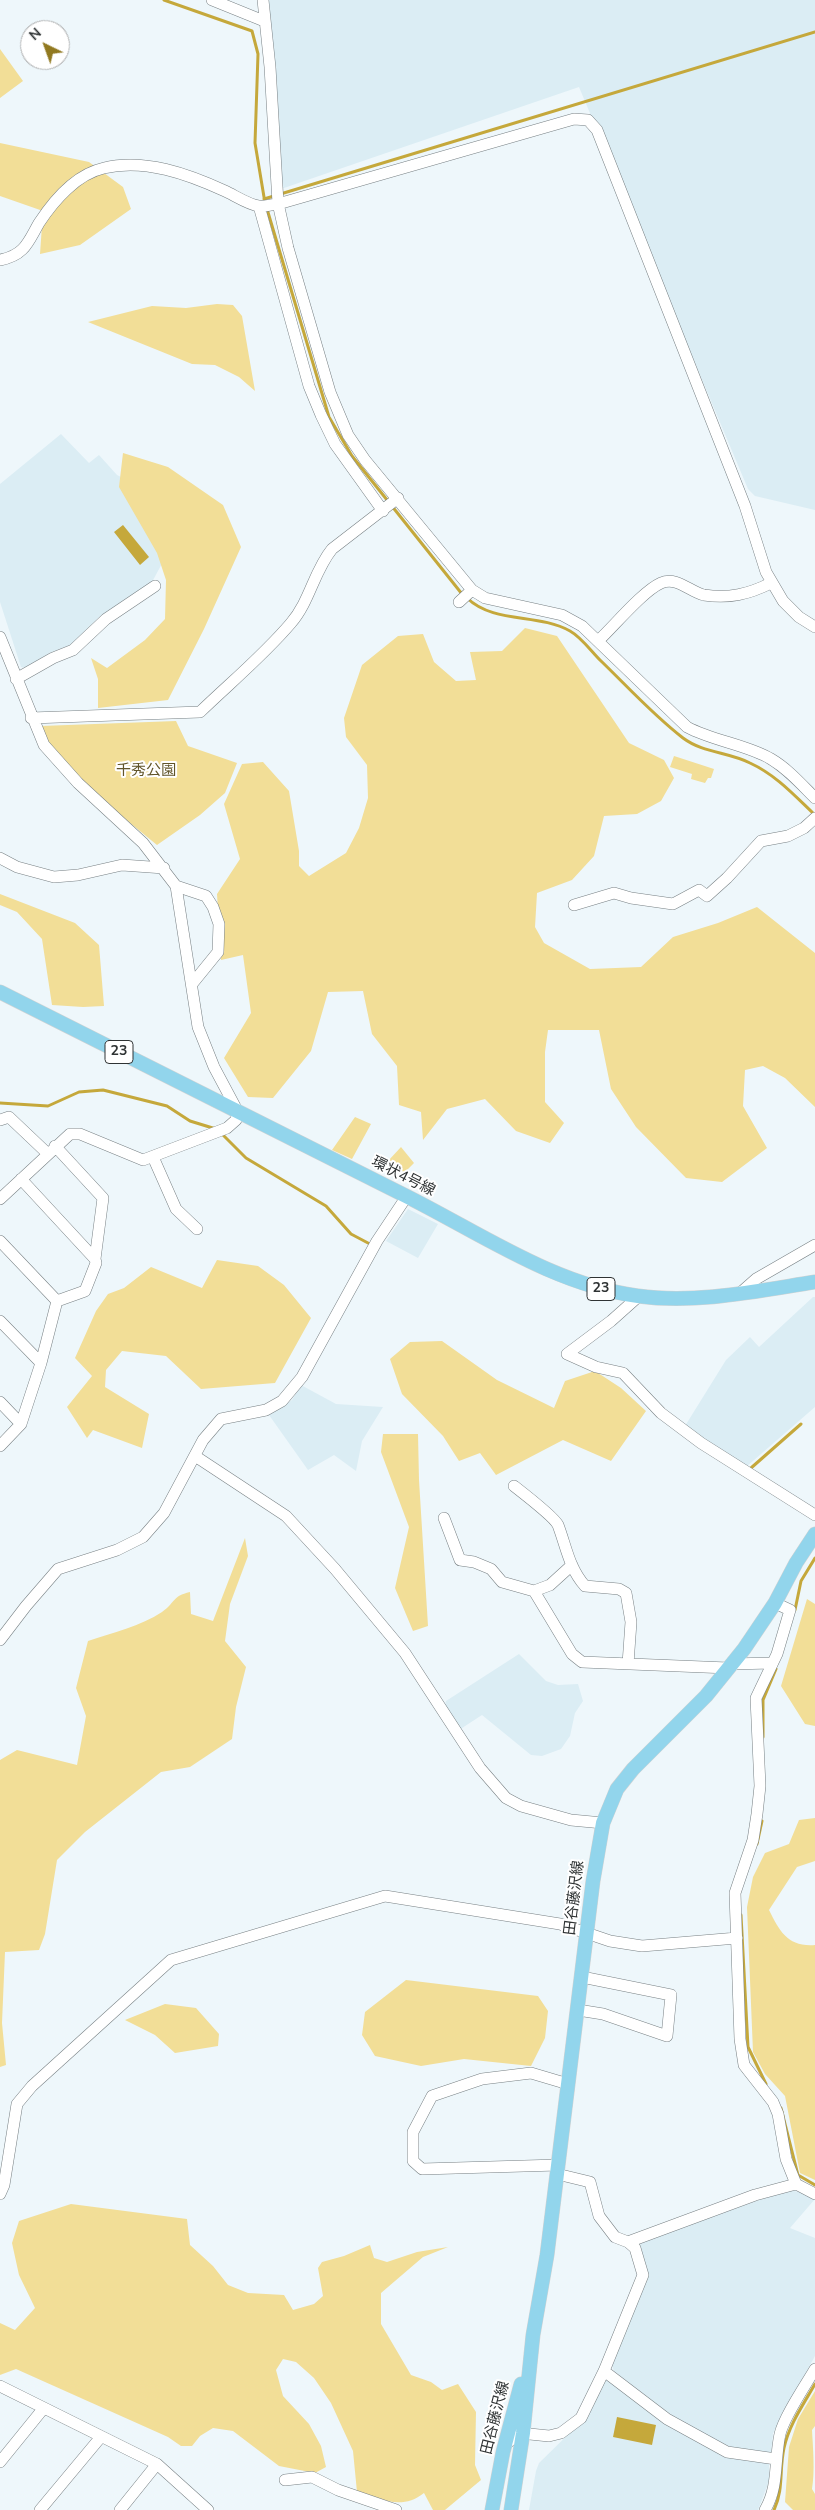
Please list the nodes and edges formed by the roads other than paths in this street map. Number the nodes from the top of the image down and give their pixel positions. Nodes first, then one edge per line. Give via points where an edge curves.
1 (212, 0) edge
2 (263, 0) edge
3 (264, 21) junction
4 (270, 203) junction
5 (0, 260) edge
6 (398, 498) junction
7 (383, 511) junction
8 (771, 583) junction
9 (155, 586) dead end
10 (815, 627) edge
11 (0, 637) edge
12 (598, 640) junction
13 (16, 679) junction
14 (31, 718) junction
15 (815, 798) edge
16 (815, 819) edge
17 (0, 858) edge
18 (164, 868) junction
19 (176, 886) junction
20 (574, 904) dead end
21 (192, 984) junction
22 (0, 992) edge
23 (238, 1112) junction
24 (0, 1120) edge
25 (51, 1150) junction
26 (153, 1157) junction
27 (20, 1179) junction
28 (407, 1196) junction
29 (0, 1199) edge
30 (198, 1229) dead end
31 (0, 1241) edge
32 (814, 1243) edge
33 (96, 1259) junction
34 (815, 1282) edge
35 (739, 1294) junction
36 (639, 1296) junction
37 (57, 1301) junction
38 (0, 1321) edge
39 (41, 1363) junction
40 (0, 1402) edge
41 (21, 1424) junction
42 (0, 1446) edge
43 (195, 1456) junction
44 (514, 1486) dead end
45 (815, 1515) edge
46 (444, 1518) dead end
47 (815, 1534) edge
48 (572, 1565) junction
49 (534, 1591) junction
50 (775, 1602) junction
51 (0, 1640) edge
52 (771, 1663) junction
53 (628, 1664) junction
54 (730, 1666) junction
55 (604, 1823) junction
56 (587, 1931) junction
57 (737, 1938) junction
58 (582, 1977) junction
59 (578, 2010) junction
60 (568, 2084) junction
61 (557, 2170) junction
62 (796, 2184) junction
63 (0, 2194) edge
64 (815, 2194) edge
65 (628, 2242) junction
66 (533, 2335) junction
67 (815, 2369) edge
68 (604, 2371) junction
69 (0, 2386) edge
70 (43, 2409) junction
71 (523, 2433) junction
72 (100, 2438) junction
73 (506, 2444) junction
74 (776, 2459) junction
75 (0, 2462) edge
76 (157, 2464) junction
77 (285, 2480) dead end
78 (203, 2508) edge
79 (40, 2510) edge
80 (120, 2510) edge
81 (396, 2510) edge
82 (492, 2510) edge
83 (511, 2510) edge
84 (765, 2510) edge

1 - 3 street
2 - 3 street
3 - 4 street via 276,179
4 - 5 street via 187,174 131,165 104,168 81,176 40,222 29,244
4 - 6 street via 288,248 340,417 365,460
4 - 7 street via 309,386 335,444
4 - 8 street via 574,119 588,120 596,130 627,206 745,506
6 - 7 street
6 - 12 street via 466,596 562,615
7 - 14 street via 332,549 291,623 200,712
8 - 10 street via 791,610
8 - 12 street via 748,594 720,596 703,595 676,582 661,583
9 - 13 street via 106,619 73,650
11 - 13 street
12 - 15 street via 687,727 770,758
13 - 14 street
14 - 18 street via 44,745 59,764 143,843
16 - 20 street via 788,836 761,841 707,896 699,890 673,904 614,893
17 - 18 street via 18,867 54,877 122,865
18 - 19 street
19 - 21 street
19 - 21 street via 206,896 214,907 219,924 218,952
21 - 23 street via 198,1028 214,1068
22 - 23 main road, 環状4号線 / 23
23 - 26 street via 236,1120 223,1129
23 - 28 main road, 環状4号線 / 23
24 - 25 street via 9,1117
25 - 26 street via 70,1134 80,1134 140,1160
25 - 27 street
25 - 33 street via 103,1198
26 - 30 street via 176,1209
27 - 29 street
27 - 33 street
28 - 36 main road, 環状4号線 / 23 via 544,1268 598,1288
28 - 43 street via 377,1241 297,1383 282,1401 266,1410 221,1419 203,1440
31 - 37 street
32 - 35 street via 756,1279
33 - 37 street via 85,1292
34 - 35 main road, 環状4号線 / 23
35 - 36 main road, 環状4号線 / 23 via 689,1298
36 - 45 street via 567,1354 596,1367 623,1373 662,1413 701,1443
37 - 39 street
38 - 39 street
39 - 41 street
40 - 41 street
41 - 42 street
43 - 51 street via 164,1513 143,1537 117,1550 58,1569
43 - 55 street via 286,1516 335,1569 405,1653 480,1768 506,1798 521,1806 570,1820
44 - 48 street via 557,1523
46 - 49 street via 460,1560 491,1569 502,1582
47 - 50 main road, 田谷藤沢線
48 - 49 street via 550,1585
48 - 53 street via 585,1586 619,1589 626,1593 631,1622
49 - 53 street via 572,1654 582,1662
50 - 52 street via 790,1610 777,1654
50 - 54 main road, 田谷藤沢線
52 - 54 street
52 - 57 street via 756,1698 760,1786 753,1840 735,1893
53 - 54 street
54 - 55 main road, 田谷藤沢線 via 677,1727 625,1778 611,1801
55 - 56 main road, 田谷藤沢線
56 - 57 street via 610,1941 642,1946
56 - 58 main road, 田谷藤沢線
56 - 63 street via 385,1896 171,1960 32,2086 17,2104
57 - 62 street via 740,2039 744,2065 778,2114 786,2159
58 - 59 main road, 田谷藤沢線
58 - 59 street via 671,1995 667,2036 603,2014
59 - 60 main road, 田谷藤沢線
60 - 61 main road, 田谷藤沢線
60 - 61 street via 531,2074 482,2079 432,2096 413,2132 413,2161 422,2169
61 - 65 street via 590,2182 603,2222 615,2237
61 - 66 main road, 田谷藤沢線
62 - 64 street
62 - 65 street via 755,2195
65 - 68 street via 635,2248 643,2276
66 - 71 main road, 田谷藤沢線
66 - 73 main road, 田谷藤沢線
67 - 74 street via 780,2432
68 - 71 street via 581,2418 561,2433 549,2436
68 - 74 street via 667,2418 727,2452
69 - 70 street
70 - 72 street
70 - 75 street
71 - 73 street
71 - 83 main road, 田谷藤沢線
72 - 76 street
72 - 79 street
73 - 82 main road, 田谷藤沢線
74 - 84 street via 776,2482
76 - 78 street
76 - 80 street
77 - 81 street via 312,2477 338,2490

